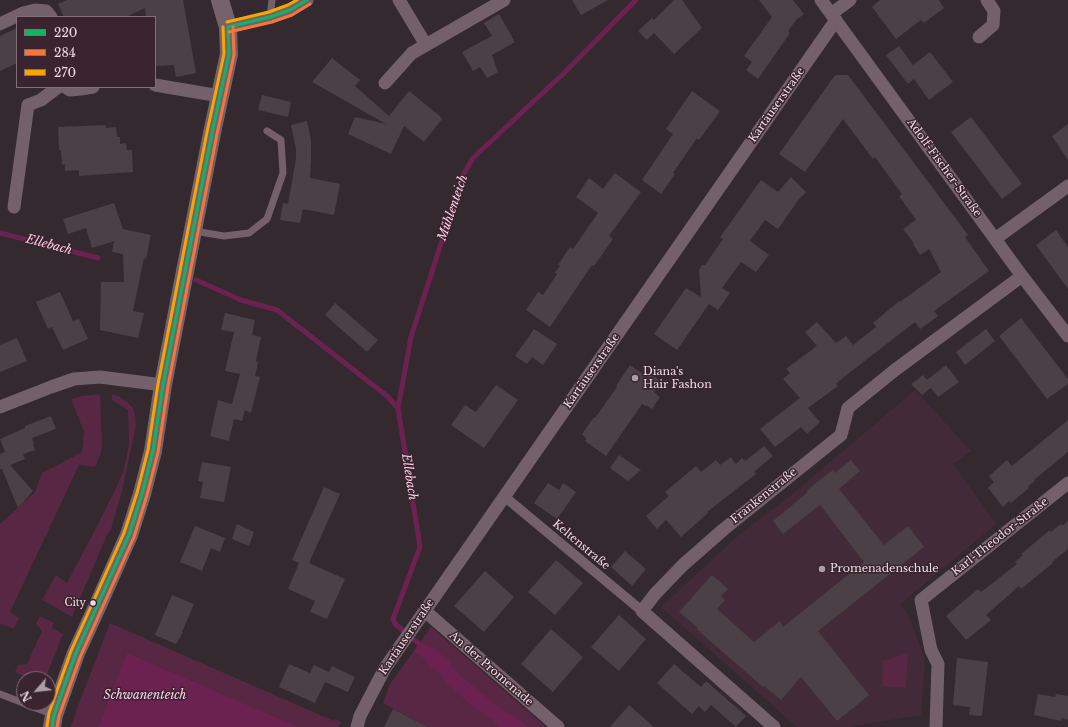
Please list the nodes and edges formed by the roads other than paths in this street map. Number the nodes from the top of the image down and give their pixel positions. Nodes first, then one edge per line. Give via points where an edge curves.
1 (220, 0) edge
2 (272, 0) edge
3 (307, 0) edge
4 (398, 0) edge
5 (504, 0) edge
6 (821, 0) edge
7 (850, 0) edge
8 (988, 0) edge
9 (291, 5) edge
10 (16, 16) edge
11 (17, 16) edge
12 (50, 16) edge
13 (270, 17) junction
14 (833, 17) junction
15 (0, 24) edge
16 (228, 27) junction
17 (979, 37) dead end
18 (426, 45) junction
19 (385, 83) dead end
20 (156, 85) edge
21 (57, 88) edge
22 (67, 88) edge
23 (89, 88) edge
24 (220, 96) junction
25 (268, 131) dead end
26 (1068, 186) edge
27 (14, 206) dead end
28 (193, 231) junction
29 (995, 239) junction
30 (1022, 276) junction
31 (1068, 336) edge
32 (163, 385) junction
33 (0, 407) edge
34 (1068, 483) edge
35 (504, 497) junction
36 (425, 611) junction
37 (642, 611) junction
38 (0, 694) edge
39 (53, 721) edge
40 (357, 727) edge
41 (558, 727) edge
42 (774, 727) edge
43 (936, 727) edge

1 - 16 main road
2 - 13 lane
3 - 9 street
4 - 18 street
5 - 18 street
6 - 14 street, Adolf-Fischer-Straße
7 - 14 street, Kartäuserstraße
8 - 17 street via 994,11 993,25
9 - 13 street
10 - 15 street
11 - 12 street via 36,10 46,11
13 - 16 street
14 - 29 street, Adolf-Fischer-Straße
14 - 35 street, Kartäuserstraße
16 - 24 main road via 229,54
18 - 19 street via 412,53
20 - 24 street
21 - 27 street via 42,100 28,105
22 - 23 street
24 - 28 main road
25 - 28 lane via 280,140 283,173 267,218 250,234 224,236
26 - 29 street
28 - 32 main road
29 - 30 street, Adolf-Fischer-Straße
30 - 31 street, Adolf-Fischer-Straße
30 - 37 street, Frankenstraße via 848,408 841,435 724,529 655,594
32 - 33 street via 100,376 74,379
32 - 39 main road via 153,452 129,535 76,653
34 - 43 street, Karl-Theodor-Straße via 921,600 931,650 938,664
35 - 36 street, Kartäuserstraße
35 - 37 street, Keltenstraße
36 - 40 street, Kartäuserstraße via 385,668 360,716
36 - 41 street, An der Promenade
37 - 42 street
38 - 39 lane

